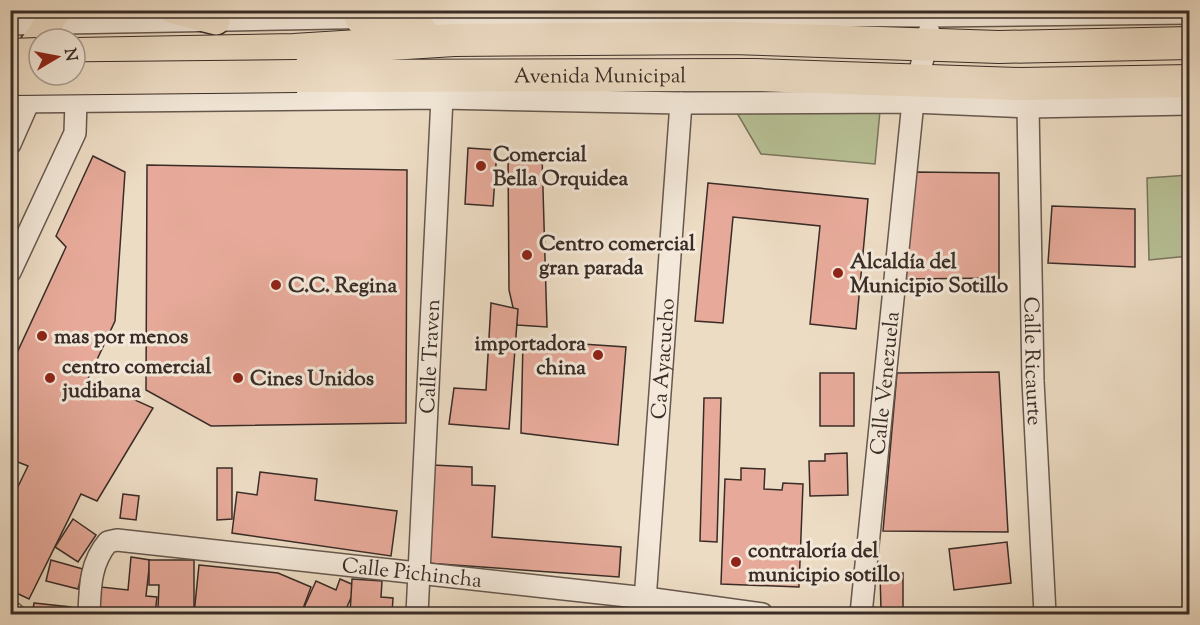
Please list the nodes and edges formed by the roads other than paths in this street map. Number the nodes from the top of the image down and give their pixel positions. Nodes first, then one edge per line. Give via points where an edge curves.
1 (173, 10) edge
2 (1128, 12) edge
3 (1190, 13) edge
4 (53, 17) edge
5 (361, 18) junction
6 (216, 21) junction
7 (10, 24) edge
8 (930, 24) edge
9 (454, 40) junction
10 (1190, 43) edge
11 (27, 54) edge
12 (87, 54) edge
13 (10, 55) edge
14 (295, 63) junction
15 (541, 77) junction
16 (1190, 81) edge
17 (15, 91) edge
18 (916, 91) junction
19 (442, 98) junction
20 (76, 100) junction
21 (681, 103) junction
22 (1190, 104) edge
23 (1028, 107) junction
24 (10, 144) edge
25 (10, 272) edge
26 (419, 573) junction
27 (645, 606) edge
28 (89, 615) edge
29 (417, 615) edge
30 (762, 615) edge
31 (861, 615) edge
32 (1046, 615) edge

1 - 6 main road
2 - 3 street, Avenida Municipal
2 - 8 street, Avenida Municipal
4 - 6 street, Avenida Municipal
4 - 7 street, Avenida Municipal
4 - 17 main road
5 - 6 street, Avenida Municipal
5 - 8 street, Avenida Municipal via 554,14
5 - 9 highway
8 - 9 highway, Avenida Municipal via 732,38
8 - 10 highway, Avenida Municipal
8 - 18 street, Calle Venezuela
9 - 14 highway, Avenida Municipal
11 - 13 highway, bridge
12 - 14 highway, Avenida Municipal
14 - 15 highway, Avenida Municipal
14 - 17 highway, Avenida Municipal, bridge
15 - 18 highway, Avenida Municipal via 754,75
15 - 19 highway
16 - 18 highway, Avenida Municipal via 1022,84
17 - 20 street, Avenida Municipal
17 - 24 street
18 - 21 street, Avenida Municipal
18 - 23 street, Avenida Municipal
18 - 31 street, Calle Venezuela
19 - 20 street, Avenida Municipal
19 - 21 street, Avenida Municipal
19 - 26 street, Calle Traven
20 - 25 street via 75,133
21 - 27 street, Ca Ayacucho
22 - 23 street, Avenida Municipal
23 - 32 street, Calle Ricaurte via 1033,381
26 - 27 street, Calle Pichincha
26 - 28 street, Calle Pichincha via 117,540 108,542 99,552 90,584
26 - 29 street, Calle Traven
27 - 30 street, Calle Pichincha

